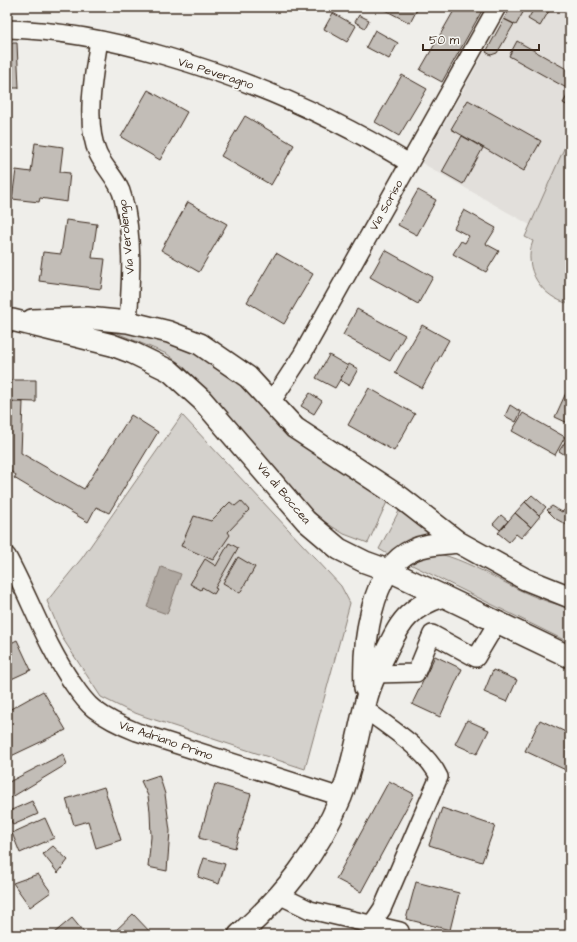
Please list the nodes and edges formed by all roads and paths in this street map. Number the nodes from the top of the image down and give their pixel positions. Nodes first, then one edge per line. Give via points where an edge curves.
1 (497, 7) edge
2 (7, 29) edge
3 (99, 40) junction
4 (409, 163) junction
5 (10, 320) edge
6 (128, 322) junction
7 (272, 401) junction
8 (458, 542) junction
9 (7, 556) edge
10 (390, 571) junction
11 (443, 596) junction
12 (570, 597) edge
13 (498, 621) junction
14 (570, 657) edge
15 (375, 674) junction
16 (365, 705) junction
17 (341, 797) junction
18 (279, 895) junction
19 (370, 925) junction
20 (239, 935) edge
21 (399, 935) edge

1 - 4 street, Via Soriso
2 - 3 street, Via Peveragno
3 - 4 street, Via Peveragno via 187,62 260,87 337,121
3 - 6 street, Via Verolengo via 92,92 92,135 98,155 121,189 126,209 130,268
4 - 7 street, Via Soriso via 302,355
5 - 6 main road, Via di Boccea via 72,318
5 - 10 main road, Via di Boccea via 112,345 170,371 202,400 321,535 355,558
6 - 7 main road, Via di Boccea via 170,332 200,344 248,377
7 - 8 main road, Via di Boccea via 295,428 400,497
8 - 10 main road via 412,550 402,556
8 - 12 main road, Via di Boccea via 525,579
9 - 17 street, Via Adriano Primo via 60,664 80,694 95,710 137,732
10 - 11 main road, Via di Boccea
10 - 16 main road via 378,591 370,617 365,663
11 - 13 main road, Via di Boccea
11 - 15 main road via 423,604 403,621
13 - 14 main road, Via di Boccea
13 - 15 street via 476,658 432,634 416,673
15 - 16 main road
16 - 17 main road via 358,741
16 - 19 street via 418,750 433,765 438,777 382,909
17 - 18 main road via 304,867
18 - 19 street via 310,910
18 - 20 main road
19 - 21 street via 400,931

